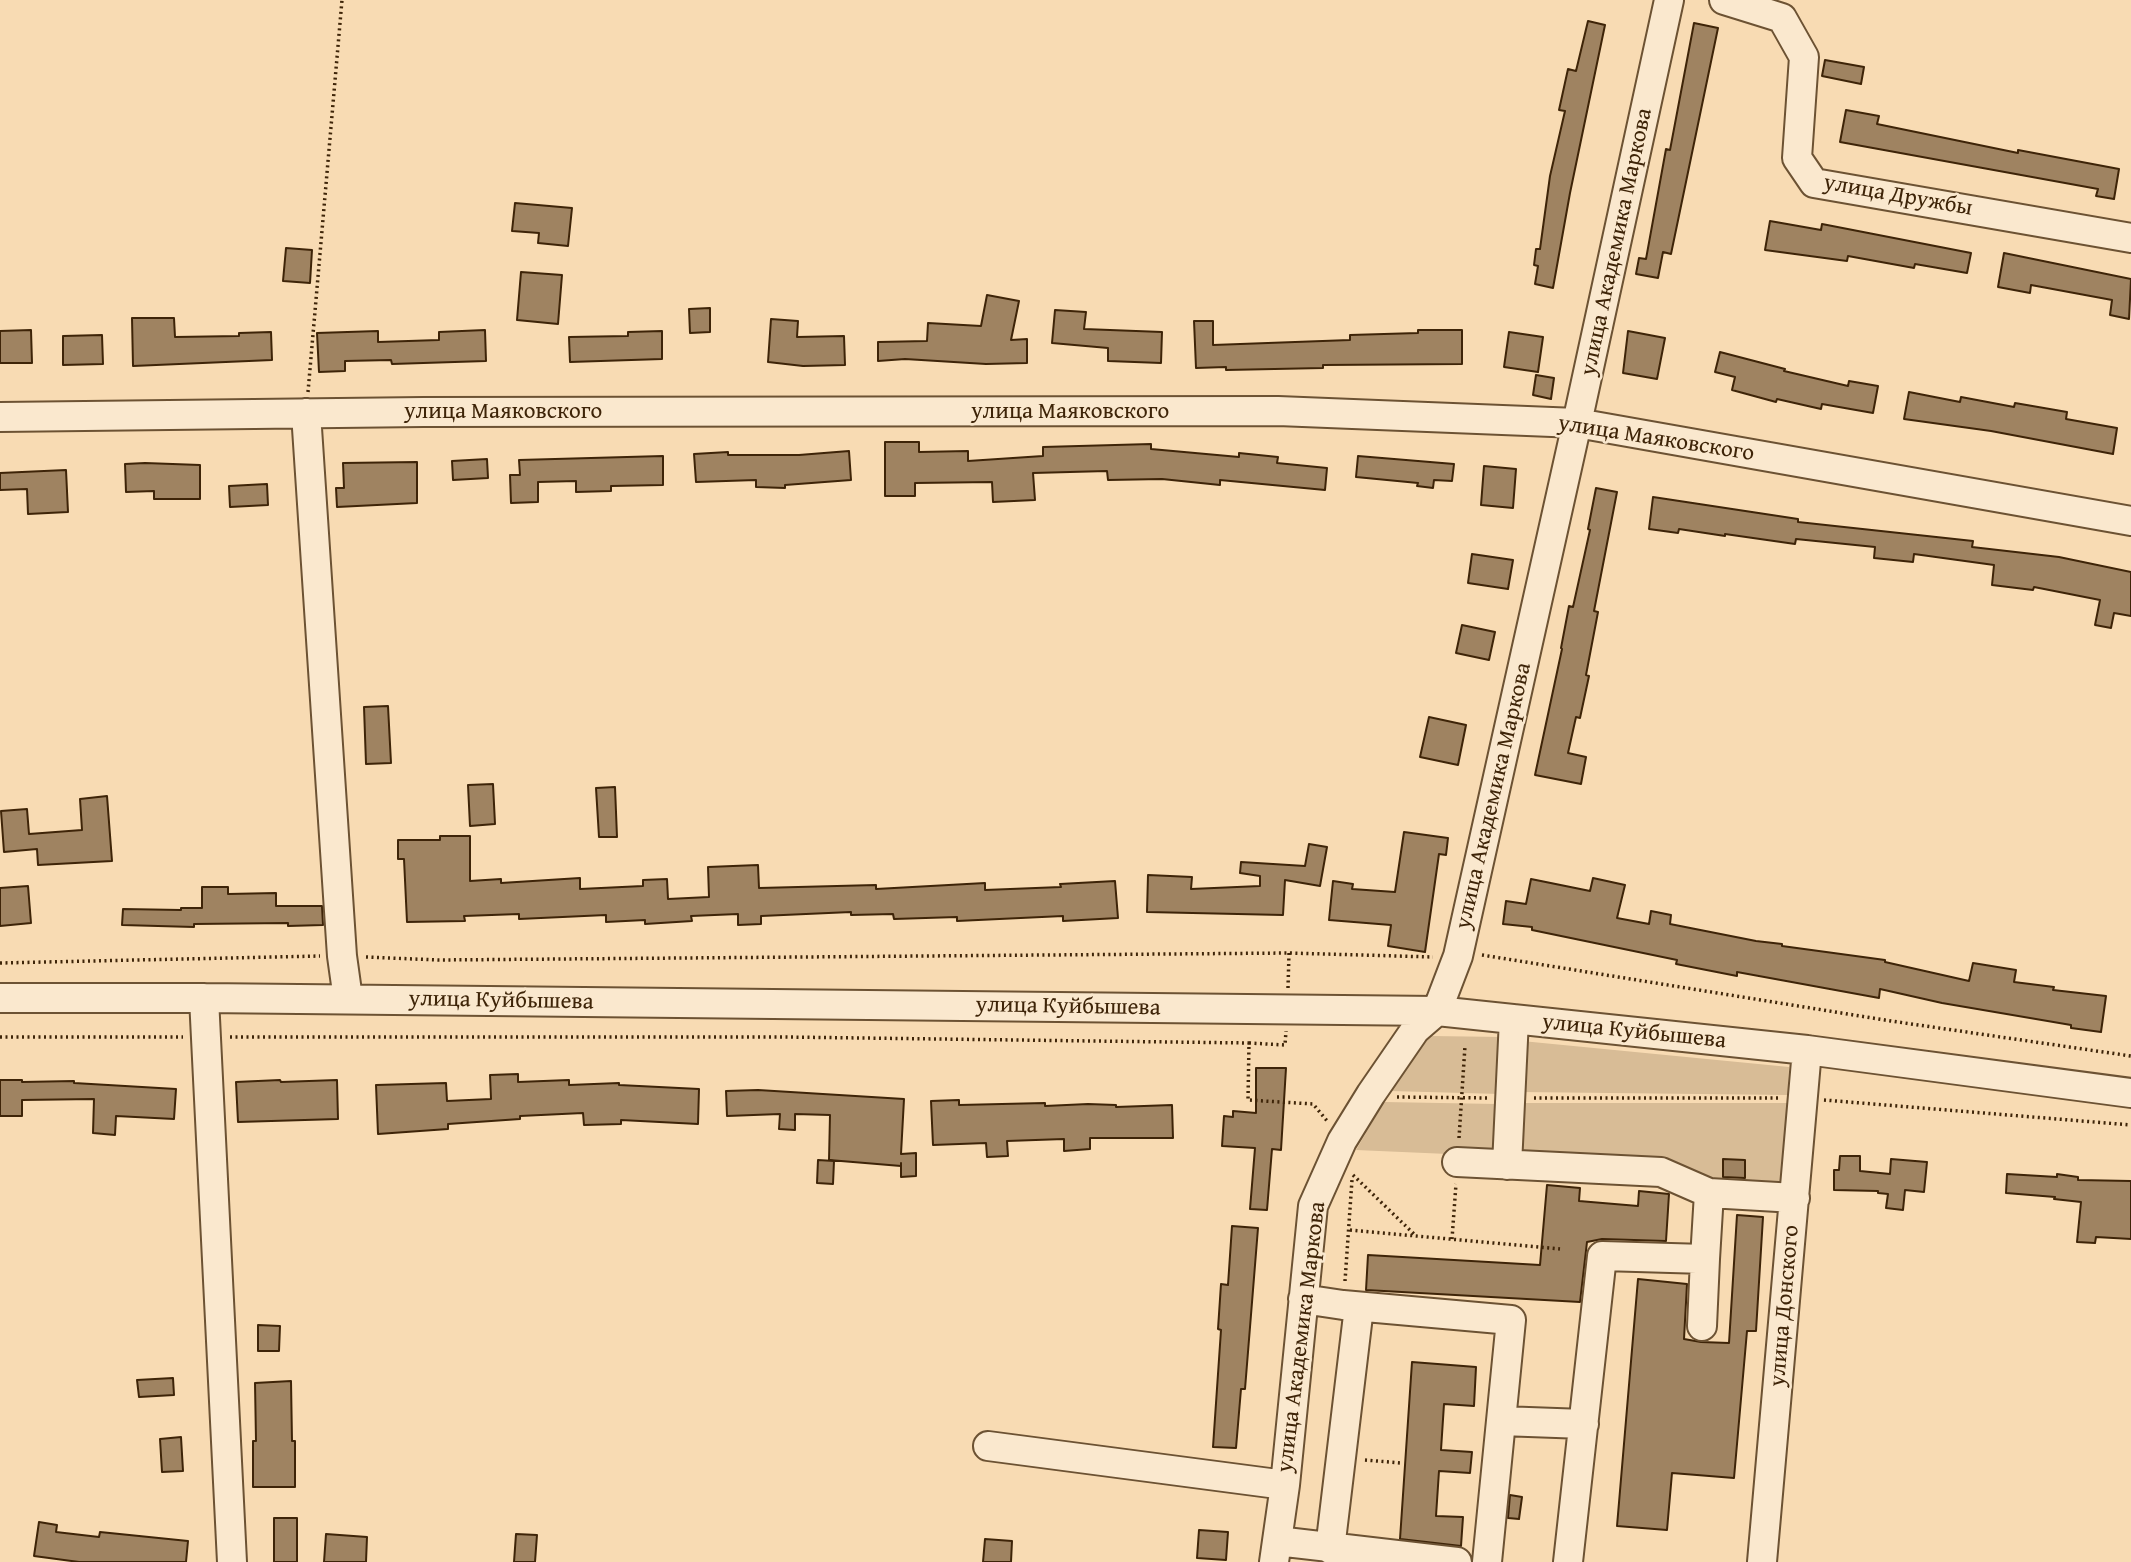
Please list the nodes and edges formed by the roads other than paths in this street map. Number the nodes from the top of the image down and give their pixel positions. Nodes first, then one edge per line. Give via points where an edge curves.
1 (1669, 0) edge
2 (1724, 0) edge
3 (2131, 238) edge
4 (306, 413) junction
5 (0, 416) edge
6 (1577, 423) junction
7 (2131, 521) edge
8 (0, 998) edge
9 (204, 998) junction
10 (348, 999) junction
11 (1437, 1012) junction
12 (1514, 1019) junction
13 (1807, 1051) junction
14 (2131, 1093) edge
15 (1457, 1162) dead end
16 (1507, 1165) junction
17 (1709, 1193) junction
18 (1795, 1198) junction
19 (1704, 1259) junction
20 (1303, 1299) junction
21 (1359, 1307) junction
22 (1702, 1326) dead end
23 (1501, 1421) junction
24 (1584, 1424) junction
25 (988, 1447) dead end
26 (1285, 1485) junction
27 (1330, 1549) junction
28 (1276, 1552) edge
29 (232, 1562) edge
30 (1457, 1562) edge
31 (1487, 1562) edge
32 (1569, 1562) edge
33 (1762, 1562) edge

1 - 6 street, улица Академика Маркова
2 - 3 street, улица Дружбы via 1782,18 1804,57 1797,158 1814,183
4 - 5 street, улица Маяковского
4 - 6 street, улица Маяковского via 1278,411
4 - 10 street
6 - 7 street, улица Маяковского
6 - 11 street, улица Академика Маркова via 1458,956
8 - 9 street, улица Куйбышева
9 - 10 street, улица Куйбышева
9 - 29 street
10 - 11 street, улица Куйбышева
11 - 12 street, улица Куйбышева
11 - 20 street, улица Академика Маркова via 1415,1030 1342,1141 1313,1206
12 - 13 street, улица Куйбышева
12 - 16 street
13 - 14 street, улица Куйбышева
13 - 18 street, улица Донского
15 - 16 street
16 - 17 street via 1661,1171
17 - 18 street
17 - 19 street
18 - 33 street, улица Донского
19 - 22 street
19 - 24 street via 1602,1256
20 - 21 street
20 - 26 street, улица Академика Маркова
21 - 23 street via 1511,1320
21 - 27 street
23 - 24 street
23 - 31 street
24 - 32 street
25 - 26 street
26 - 28 street, улица Академика Маркова
27 - 28 street
27 - 30 street

